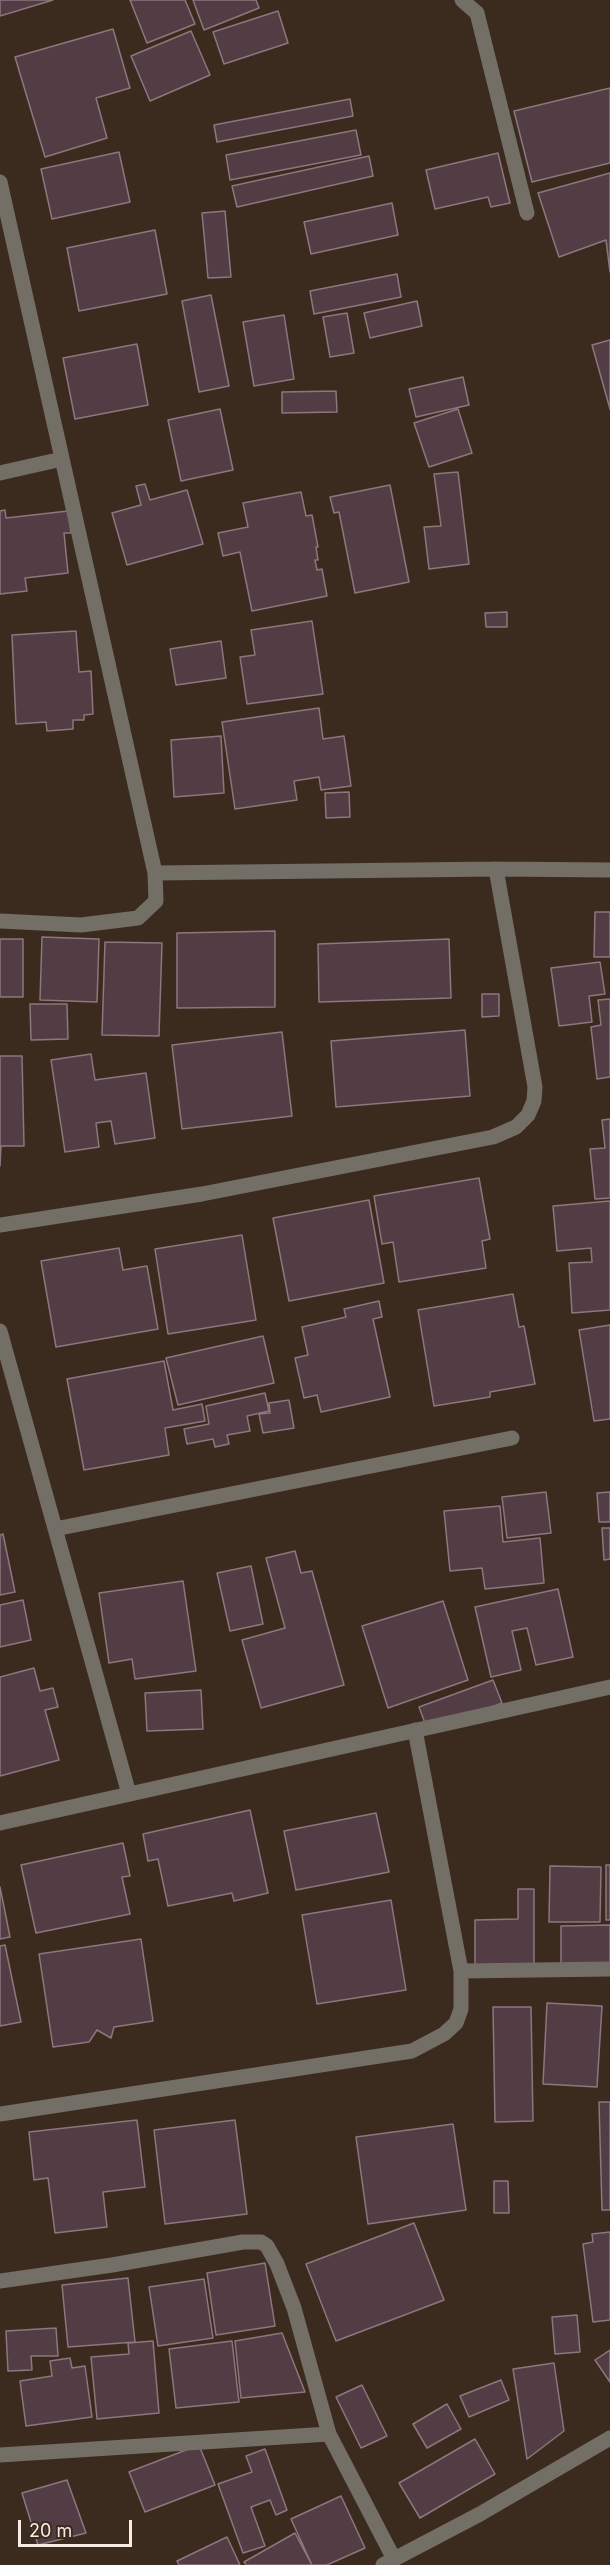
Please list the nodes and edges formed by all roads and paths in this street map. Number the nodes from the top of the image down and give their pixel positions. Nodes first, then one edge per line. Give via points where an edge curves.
1 (462, 0) edge
2 (0, 182) edge
3 (527, 213) dead end
4 (62, 459) junction
5 (0, 473) edge
6 (496, 869) junction
7 (610, 870) edge
8 (155, 873) junction
9 (0, 921) edge
10 (0, 1225) edge
11 (0, 1331) edge
12 (512, 1438) dead end
13 (55, 1529) junction
14 (610, 1687) edge
15 (415, 1730) junction
16 (129, 1794) junction
17 (0, 1823) edge
18 (610, 1969) edge
19 (461, 1971) junction
20 (0, 2114) edge
21 (0, 2281) edge
22 (329, 2434) junction
23 (610, 2438) edge
24 (0, 2455) edge
25 (389, 2562) edge

1 - 3 street via 477,13
2 - 4 street
4 - 5 street
4 - 8 street
6 - 7 street
6 - 8 street
6 - 10 street via 534,1087 534,1101 516,1127 493,1137 202,1194
8 - 9 street via 156,901 138,918 81,925
11 - 13 street
12 - 13 street
13 - 16 street
14 - 15 street
15 - 16 street
15 - 19 street
16 - 17 street
18 - 19 street
19 - 20 street via 461,2009 456,2023 412,2051
21 - 22 street via 261,2242 278,2264 294,2308
22 - 24 street
22 - 25 street
23 - 25 street

